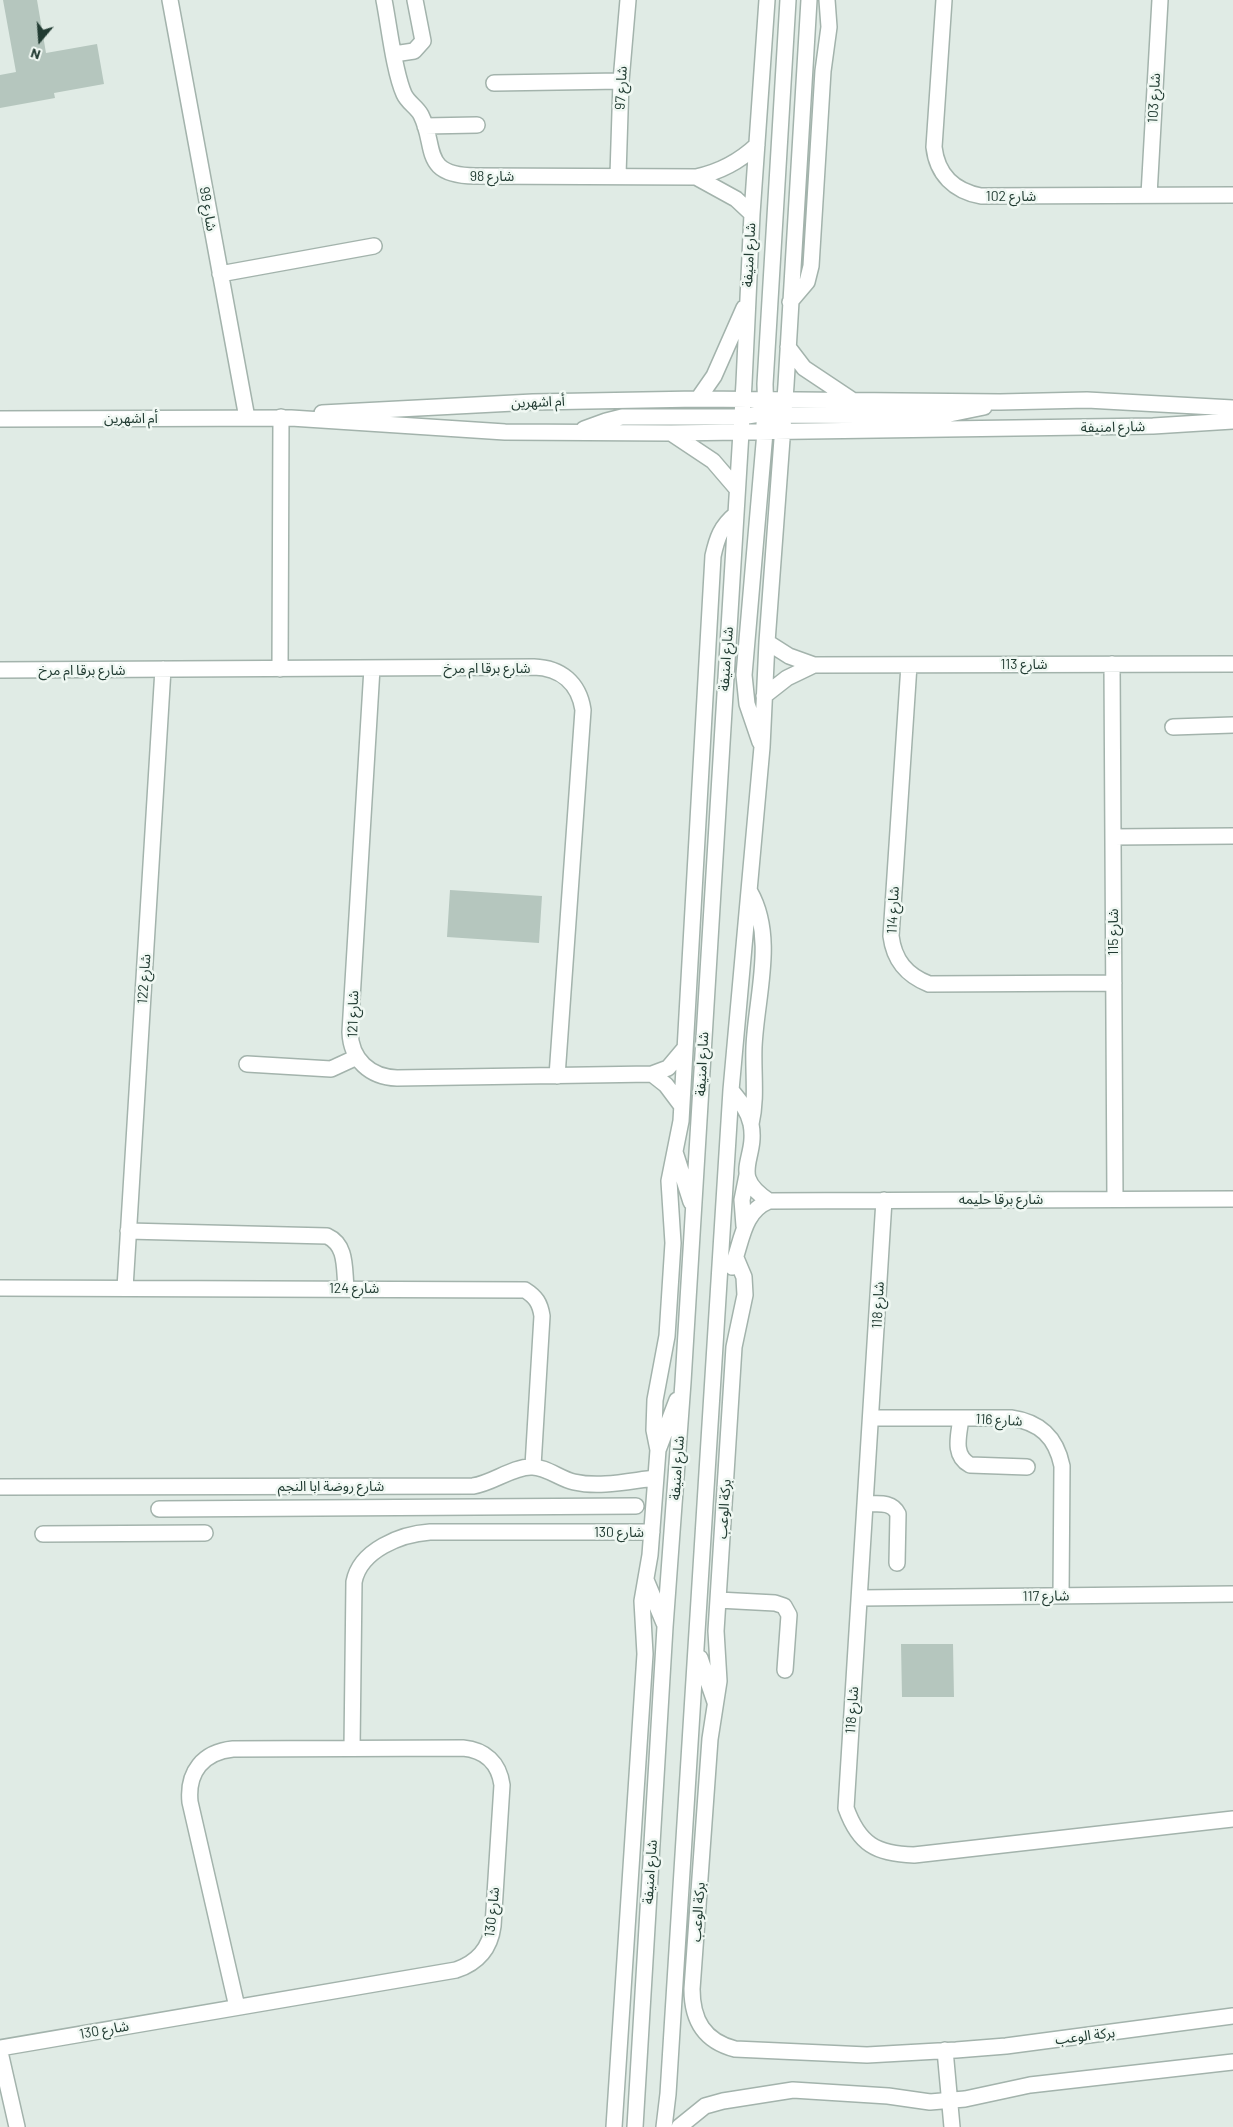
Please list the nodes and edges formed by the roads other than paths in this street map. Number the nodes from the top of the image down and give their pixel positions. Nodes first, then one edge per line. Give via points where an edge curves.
1 (170, 0) edge
2 (384, 0) edge
3 (415, 0) edge
4 (628, 0) edge
5 (767, 0) edge
6 (788, 0) edge
7 (809, 0) edge
8 (827, 0) edge
9 (944, 0) edge
10 (1160, 0) edge
11 (394, 54) junction
12 (621, 81) junction
13 (494, 83) dead end
14 (477, 125) dead end
15 (425, 126) junction
16 (756, 144) junction
17 (618, 175) junction
18 (696, 177) junction
19 (1149, 195) junction
20 (1233, 195) edge
21 (752, 214) junction
22 (374, 246) dead end
23 (220, 274) junction
24 (747, 299) junction
25 (790, 302) junction
26 (788, 347) junction
27 (698, 399) junction
28 (785, 399) junction
29 (743, 400) junction
30 (852, 400) junction
31 (1000, 402) junction
32 (1233, 408) edge
33 (768, 415) junction
34 (247, 418) junction
35 (286, 418) junction
36 (0, 419) edge
37 (1233, 421) edge
38 (741, 424) junction
39 (579, 432) junction
40 (783, 432) junction
41 (671, 433) junction
42 (737, 489) junction
43 (736, 514) junction
44 (767, 642) junction
45 (909, 664) junction
46 (1112, 664) junction
47 (1233, 664) edge
48 (814, 665) junction
49 (280, 668) junction
50 (372, 668) junction
51 (163, 669) junction
52 (0, 670) edge
53 (764, 696) junction
54 (1233, 726) edge
55 (1172, 727) dead end
56 (762, 747) junction
57 (1233, 836) edge
58 (1113, 837) junction
59 (750, 891) junction
60 (1114, 983) junction
61 (686, 1027) junction
62 (704, 1028) junction
63 (684, 1049) junction
64 (357, 1057) junction
65 (247, 1064) dead end
66 (652, 1074) junction
67 (557, 1076) junction
68 (731, 1090) junction
69 (681, 1105) junction
70 (751, 1124) junction
71 (675, 1151) junction
72 (747, 1174) junction
73 (1115, 1199) junction
74 (1233, 1199) edge
75 (884, 1200) junction
76 (769, 1201) junction
77 (694, 1210) junction
78 (744, 1228) junction
79 (128, 1231) junction
80 (736, 1258) junction
81 (719, 1286) junction
82 (0, 1288) edge
83 (125, 1288) junction
84 (346, 1288) junction
85 (683, 1382) junction
86 (871, 1418) junction
87 (961, 1418) junction
88 (658, 1450) junction
89 (533, 1466) junction
90 (1027, 1467) dead end
91 (654, 1478) junction
92 (0, 1486) edge
93 (153, 1486) junction
94 (866, 1504) junction
95 (636, 1506) dead end
96 (159, 1508) junction
97 (652, 1532) junction
98 (161, 1533) junction
99 (205, 1533) dead end
100 (43, 1534) dead end
101 (897, 1563) dead end
102 (646, 1580) junction
103 (1233, 1594) edge
104 (1061, 1596) junction
105 (860, 1598) junction
106 (718, 1600) junction
107 (665, 1627) junction
108 (697, 1650) junction
109 (785, 1670) dead end
110 (715, 1704) junction
111 (352, 1748) junction
112 (1233, 1819) edge
113 (237, 2007) junction
114 (1233, 2016) edge
115 (0, 2048) edge
116 (944, 2050) junction
117 (0, 2052) edge
118 (1233, 2062) edge
119 (950, 2101) junction
120 (705, 2106) junction
121 (17, 2127) edge
122 (614, 2127) edge
123 (635, 2127) edge
124 (664, 2127) edge
125 (679, 2127) edge
126 (697, 2127) edge
127 (952, 2127) edge

1 - 23 street, شارع 99
2 - 11 street, شارع 98
3 - 11 street via 423,37 421,46 414,51
4 - 12 street, شارع 97
5 - 16 street, شارع امنيفة
6 - 33 street
7 - 25 street
8 - 25 street via 828,40 823,71 811,266 803,289
9 - 19 street, شارع 102 via 934,147 938,166 951,184 980,196
10 - 19 street, شارع 103
11 - 15 street, شارع 98 via 403,91
12 - 13 street
12 - 17 street, شارع 97
14 - 15 street
15 - 17 street, شارع 98 via 432,156 454,174
16 - 18 street, شارع 98 via 722,169
16 - 21 street, شارع امنيفة
17 - 18 street, شارع 98
18 - 21 street, شارع 98 via 736,199
19 - 20 street, شارع 102
21 - 24 street, شارع امنيفة
22 - 23 street
23 - 34 street, شارع 99
24 - 27 street via 714,376
24 - 29 street, شارع امنيفة
25 - 26 street
26 - 28 street
26 - 30 street via 804,368
27 - 29 street, أم اشهرين
27 - 35 street, أم اشهرين via 378,409
28 - 30 street, شارع امنيفة
28 - 33 street, أم اشهرين
29 - 33 street, أم اشهرين
29 - 38 street, شارع امنيفة
30 - 31 street, شارع امنيفة
31 - 32 street, شارع امنيفة via 1087,400
31 - 33 street via 940,416
33 - 38 street
33 - 40 street
33 - 56 street via 744,675 749,712
34 - 35 street, أم اشهرين
34 - 36 street, أم اشهرين
35 - 39 street, أم اشهرين via 505,432
35 - 49 street
37 - 40 street, شارع امنيفة via 1153,426
38 - 39 street via 622,418 606,420
38 - 41 street, أم اشهرين
38 - 42 street, شارع امنيفة
39 - 41 street, أم اشهرين
40 - 44 street
41 - 42 street via 713,462
42 - 43 street, شارع امنيفة
43 - 61 street via 722,526 713,556
43 - 62 street, شارع امنيفة
44 - 48 street, شارع 113 via 789,656
44 - 53 street
45 - 46 street, شارع 113
45 - 48 street, شارع 113
45 - 60 street, شارع 114 via 890,936 899,962 919,980 940,985
46 - 47 street, شارع 113
46 - 58 street, شارع 115
48 - 53 street, شارع 113 via 788,678
49 - 50 street, شارع برقا ام مرخ
49 - 51 street, شارع برقا ام مرخ
50 - 64 street, شارع 121 via 350,1032
50 - 67 street, شارع برقا ام مرخ via 544,668 564,675 578,690 583,710
51 - 52 street, شارع برقا ام مرخ
51 - 79 street, شارع 122
53 - 56 street
54 - 55 street
56 - 59 street
57 - 58 street
58 - 60 street, شارع 115
59 - 68 street
59 - 70 street via 759,912 763,940 754,1046 756,1098
60 - 73 street, شارع 115
61 - 62 street
61 - 63 street
62 - 77 street, شارع امنيفة
63 - 66 street, شارع 121 via 668,1068
63 - 69 street
64 - 65 street via 331,1069
64 - 67 street, شارع 121 via 370,1070 387,1078
66 - 67 street, شارع 121
66 - 69 street via 666,1085
68 - 70 street via 744,1106
68 - 81 street
69 - 71 street
70 - 72 street
71 - 77 street
71 - 88 street via 670,1181 673,1243 667,1336 654,1415
72 - 76 street via 752,1187
72 - 78 street via 742,1200
73 - 74 street, شارع برقا حليمه
73 - 75 street, شارع برقا حليمه
75 - 76 street, شارع برقا حليمه
75 - 86 street, شارع 118
76 - 78 street via 754,1210
77 - 85 street, شارع امنيفة
78 - 80 street
79 - 83 street, شارع 122
79 - 84 street via 327,1236 342,1247
80 - 81 street
80 - 106 street, بركة الوعب via 744,1277 745,1295 734,1347
81 - 108 street
82 - 83 street, شارع 124
83 - 84 street, شارع 124
84 - 89 street, شارع 124 via 513,1288 535,1296 542,1316
85 - 88 street
85 - 107 street, شارع امنيفة
86 - 87 street, شارع 116
86 - 94 street, شارع 118
87 - 90 street via 958,1448 963,1461 970,1465
87 - 104 street, شارع 116 via 1026,1420 1051,1438 1062,1466
88 - 91 street
89 - 91 street via 563,1479 587,1484
89 - 93 street, شارع روضة ابا النجم via 473,1486
91 - 97 street
92 - 93 street, شارع روضة ابا النجم
93 - 96 street
94 - 101 street via 888,1504 898,1514
94 - 105 street, شارع 118
95 - 96 street
96 - 98 street
97 - 102 street
97 - 111 street, شارع 130 via 430,1532 405,1536 382,1547 362,1563 354,1582
98 - 99 street
98 - 100 street
102 - 107 street
102 - 122 street via 642,1601 645,1645
103 - 104 street, شارع 117
104 - 105 street, شارع 117
105 - 112 street, شارع 118 via 846,1808 853,1826 877,1849 914,1855
106 - 109 street via 784,1606 789,1615
106 - 110 street, بركة الوعب via 719,1666
107 - 123 street, شارع امنيفة
108 - 110 street
108 - 124 street
110 - 116 street, بركة الوعب via 692,1989 692,2006 700,2027 716,2042 735,2049 867,2055
111 - 113 street, شارع 130 via 223,1750 205,1758 193,1774 190,1802
111 - 113 street, شارع 130 via 463,1748 480,1751 494,1762 502,1786 493,1926 489,1944 479,1958 456,1970
113 - 115 street, شارع 130
114 - 116 street, بركة الوعب via 1006,2046
116 - 119 street
117 - 121 street
118 - 119 street via 1030,2085
119 - 120 street via 793,2090
119 - 127 street
120 - 125 street
120 - 126 street

